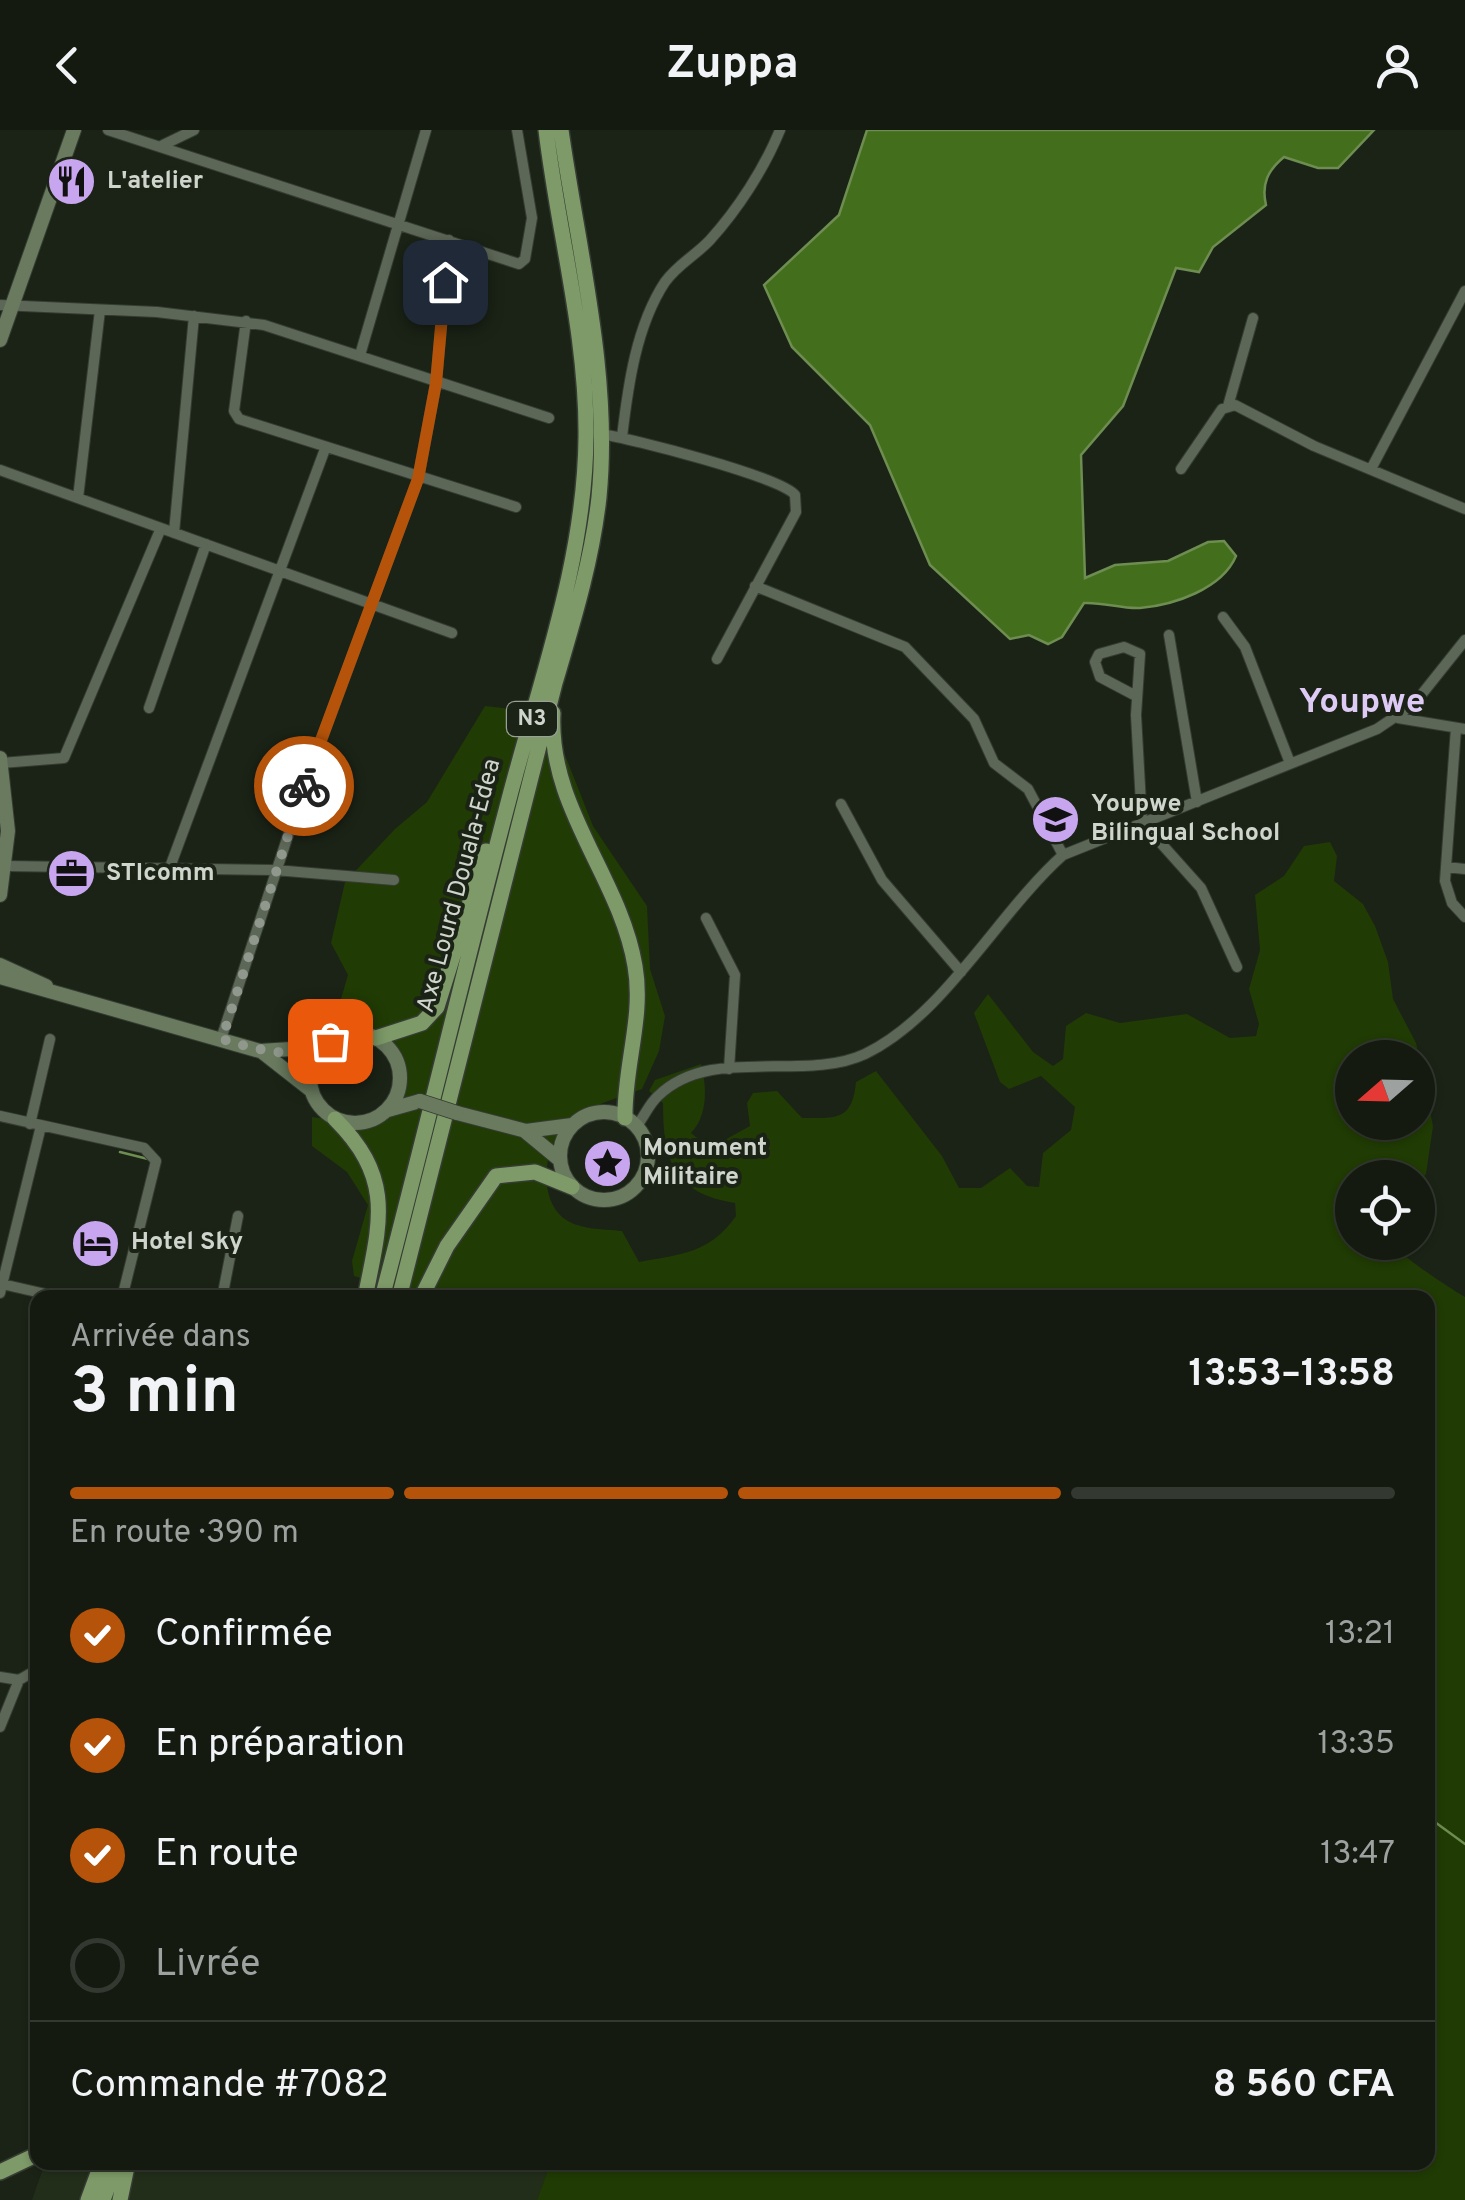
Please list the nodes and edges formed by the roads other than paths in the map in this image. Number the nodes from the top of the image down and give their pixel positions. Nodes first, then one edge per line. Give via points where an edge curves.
1 (74, 130) edge
2 (108, 130) edge
3 (194, 130) edge
4 (426, 130) edge
5 (517, 130) edge
6 (546, 130) edge
7 (561, 130) edge
8 (780, 130) edge
9 (163, 146) junction
10 (398, 222) junction
11 (449, 240) junction
12 (1465, 292) edge
13 (6, 306) edge
14 (100, 310) junction
15 (194, 316) junction
16 (1254, 318) dead end
17 (246, 321) junction
18 (0, 340) edge
19 (360, 355) junction
20 (436, 383) junction
21 (1228, 406) junction
22 (549, 418) dead end
23 (600, 434) junction
24 (622, 437) junction
25 (324, 449) junction
26 (1182, 469) dead end
27 (0, 470) edge
28 (1371, 470) junction
29 (418, 479) junction
30 (78, 498) junction
31 (516, 507) dead end
32 (1465, 508) edge
33 (160, 528) junction
34 (174, 533) junction
35 (206, 544) junction
36 (280, 571) junction
37 (755, 586) junction
38 (374, 605) junction
39 (1223, 617) dead end
40 (452, 633) dead end
41 (1169, 634) dead end
42 (1465, 640) edge
43 (1461, 656) edge
44 (717, 659) dead end
45 (555, 684) junction
46 (1136, 696) junction
47 (149, 708) dead end
48 (1398, 718) junction
49 (1460, 728) edge
50 (1, 761) edge
51 (1290, 763) junction
52 (513, 782) junction
53 (1197, 802) junction
54 (1459, 802) edge
55 (842, 804) dead end
56 (4, 815) edge
57 (1142, 822) junction
58 (1063, 855) junction
59 (6, 866) junction
60 (170, 867) junction
61 (1446, 867) junction
62 (1465, 869) edge
63 (276, 870) junction
64 (394, 880) dead end
65 (0, 895) edge
66 (1465, 916) edge
67 (706, 918) dead end
68 (0, 964) edge
69 (1237, 966) dead end
70 (960, 972) junction
71 (0, 976) edge
72 (26, 986) junction
73 (0, 989) edge
74 (51, 990) junction
75 (376, 1038) junction
76 (50, 1039) dead end
77 (222, 1039) junction
78 (323, 1048) junction
79 (260, 1050) junction
80 (729, 1069) junction
81 (400, 1078) junction
82 (312, 1090) junction
83 (420, 1101) junction
84 (388, 1110) junction
85 (0, 1116) edge
86 (335, 1119) junction
87 (631, 1122) junction
88 (35, 1125) junction
89 (572, 1125) junction
90 (526, 1131) junction
91 (560, 1160) junction
92 (572, 1186) junction
93 (238, 1216) dead end
94 (1, 1288) edge
95 (124, 1290) edge
96 (224, 1290) edge
97 (367, 1290) edge
98 (384, 1290) edge
99 (401, 1290) edge
100 (425, 1290) edge
101 (30, 1293) edge
102 (30, 1675) edge
103 (0, 1677) edge
104 (19, 1680) junction
105 (0, 1727) edge
106 (30, 2158) edge
107 (99, 2170) edge
108 (114, 2170) edge
109 (126, 2170) edge
110 (0, 2172) edge
111 (88, 2200) edge
112 (103, 2200) edge
113 (120, 2200) edge

1 - 13 main road
2 - 9 street
3 - 9 street
4 - 10 street
5 - 11 street via 532,218 525,260 519,264
6 - 52 highway, Axe Lourd Douala-Edea / N3 via 586,436 568,575
7 - 23 highway, Axe Lourd Douala-Edea / N3 via 596,359
8 - 24 street via 733,210 683,260 652,305
9 - 10 street
10 - 11 street
10 - 19 street
11 - 20 street
12 - 28 street
13 - 14 street
13 - 18 main road
14 - 15 street
14 - 30 street
15 - 17 street
15 - 34 street
16 - 21 street
17 - 19 street
17 - 25 street via 235,415
19 - 20 street
20 - 22 street
20 - 29 street
21 - 26 street
21 - 28 street
23 - 24 street
23 - 45 highway, Axe Lourd Douala-Edea / N3 via 599,497 584,590
24 - 37 street via 790,488 796,512
25 - 29 street
25 - 36 street
27 - 30 street
28 - 32 street
29 - 31 street
29 - 38 street
30 - 33 street
33 - 34 street
33 - 50 street via 64,758
34 - 35 street
35 - 36 street
35 - 47 street
36 - 38 street
36 - 60 street
37 - 44 street
37 - 58 street via 906,647 974,719 994,763 1028,789
38 - 40 street
38 - 63 street
39 - 51 street via 1245,647
41 - 53 street
42 - 43 street
43 - 48 street
45 - 87 highway via 552,725 561,782 635,966
45 - 99 highway, Axe Lourd Douala-Edea / N3
46 - 46 street via 1142,660 1137,650 1099,654 1100,677
46 - 57 street
48 - 49 street
48 - 51 street
49 - 54 street
50 - 56 main road
51 - 53 street
52 - 75 highway via 436,1006 422,1023
52 - 98 highway, Axe Lourd Douala-Edea / N3
53 - 57 street
54 - 61 street
55 - 70 street via 882,880
56 - 59 main road
57 - 58 street
57 - 69 street via 1201,888
58 - 70 street
59 - 60 street
59 - 65 main road
60 - 63 street
61 - 62 street
61 - 66 street via 1447,893
63 - 64 street
63 - 77 street
67 - 80 street via 735,975
68 - 74 main road
70 - 80 street via 866,1054 828,1064
71 - 72 main road
72 - 73 main road
72 - 74 main road
74 - 77 main road
75 - 78 main road via 348,1034
75 - 81 main road via 397,1061
76 - 88 street
77 - 79 main road
78 - 79 main road
78 - 82 main road via 314,1060
79 - 82 main road
80 - 87 street via 670,1087
81 - 83 main road
81 - 84 main road
82 - 86 main road
83 - 84 main road
83 - 90 main road, bridge
84 - 86 main road via 368,1122
85 - 88 street
86 - 97 highway via 369,1159 378,1190 380,1225
87 - 89 main road via 592,1114
87 - 92 main road via 648,1155 638,1184 612,1200
88 - 94 street
88 - 95 street via 144,1148 156,1161
89 - 90 main road
89 - 91 main road
90 - 91 main road
91 - 92 main road
92 - 100 highway via 534,1172 496,1176
93 - 96 street
94 - 101 street
102 - 104 street
103 - 104 street
104 - 105 street
106 - 110 highway
107 - 111 highway
108 - 112 highway
109 - 113 highway

